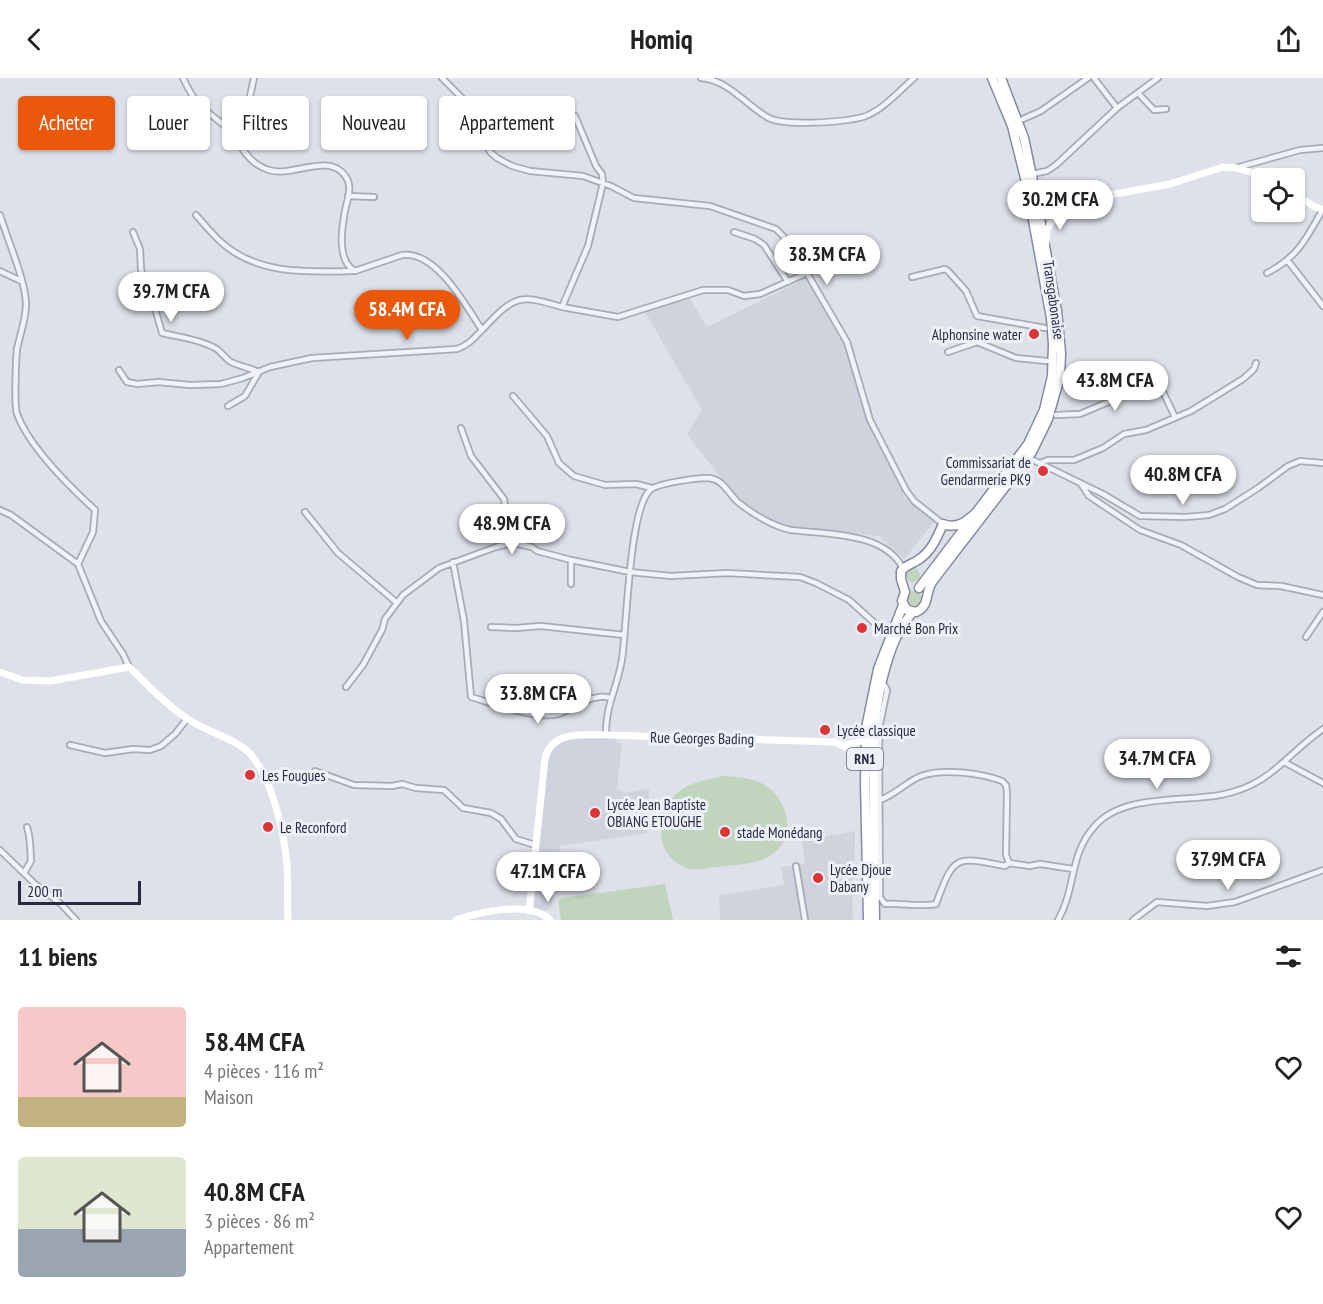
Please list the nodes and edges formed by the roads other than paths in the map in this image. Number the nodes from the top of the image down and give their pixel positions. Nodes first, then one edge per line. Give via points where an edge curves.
1 (183, 78) edge
2 (254, 78) edge
3 (442, 78) edge
4 (701, 78) edge
5 (914, 78) edge
6 (992, 78) edge
7 (1001, 78) edge
8 (1088, 78) edge
9 (1094, 78) edge
10 (1158, 78) edge
11 (1138, 93) junction
12 (250, 96) edge
13 (1117, 108) junction
14 (1166, 109) dead end
15 (575, 116) dead end
16 (1023, 119) dead end
17 (222, 124) edge
18 (1323, 148) edge
19 (243, 150) edge
20 (1236, 168) junction
21 (1251, 172) edge
22 (1032, 174) junction
23 (603, 183) junction
24 (348, 196) junction
25 (374, 197) dead end
26 (1037, 201) junction
27 (1305, 201) edge
28 (1323, 209) edge
29 (1062, 213) junction
30 (0, 215) edge
31 (196, 215) dead end
32 (133, 232) dead end
33 (734, 232) dead end
34 (1046, 247) junction
35 (1288, 261) junction
36 (0, 271) edge
37 (355, 271) junction
38 (807, 273) junction
39 (1267, 273) dead end
40 (912, 277) dead end
41 (21, 281) junction
42 (788, 282) junction
43 (1323, 306) edge
44 (562, 307) junction
45 (1046, 328) dead end
46 (482, 330) junction
47 (948, 352) dead end
48 (1047, 361) dead end
49 (1256, 363) dead end
50 (118, 370) dead end
51 (259, 372) junction
52 (513, 396) dead end
53 (228, 406) dead end
54 (1056, 415) dead end
55 (1175, 417) junction
56 (461, 428) dead end
57 (1033, 460) dead end
58 (1040, 463) junction
59 (1323, 463) edge
60 (1081, 484) junction
61 (652, 488) junction
62 (0, 510) edge
63 (979, 510) junction
64 (305, 512) dead end
65 (943, 524) junction
66 (506, 544) junction
67 (571, 560) junction
68 (453, 562) junction
69 (78, 564) junction
70 (903, 569) junction
71 (630, 572) junction
72 (571, 584) dead end
73 (917, 588) junction
74 (905, 592) junction
75 (1323, 594) edge
76 (926, 595) junction
77 (396, 602) junction
78 (903, 604) junction
79 (913, 612) junction
80 (1323, 612) edge
81 (491, 627) dead end
82 (624, 635) junction
83 (890, 636) junction
84 (1306, 637) dead end
85 (129, 668) junction
86 (0, 672) edge
87 (882, 684) junction
88 (346, 687) dead end
89 (610, 698) junction
90 (868, 714) junction
91 (187, 719) junction
92 (1323, 729) edge
93 (606, 735) junction
94 (70, 745) dead end
95 (843, 745) junction
96 (1284, 762) junction
97 (315, 771) dead end
98 (865, 783) junction
99 (1323, 783) edge
100 (880, 800) junction
101 (27, 827) dead end
102 (535, 845) junction
103 (877, 847) junction
104 (0, 850) edge
105 (1009, 863) junction
106 (796, 866) dead end
107 (1073, 869) junction
108 (1323, 870) edge
109 (24, 873) junction
110 (877, 893) junction
111 (529, 911) junction
112 (76, 920) edge
113 (288, 920) edge
114 (456, 920) edge
115 (550, 920) edge
116 (805, 920) edge
117 (868, 920) edge
118 (875, 920) edge
119 (1058, 920) edge
120 (1132, 920) edge

1 - 17 street via 197,102
2 - 12 street
3 - 23 street via 465,101 485,143 497,158 520,169 583,176
4 - 5 street via 714,79 772,120 796,123 864,117
6 - 63 highway, Transgabonaise via 1019,151 1051,318 1053,360 1048,396 1033,435
7 - 22 highway, Transgabonaise / RN1 via 1024,138
8 - 16 street
9 - 13 street
10 - 11 street
11 - 13 street
11 - 14 street via 1154,110
13 - 22 street via 1056,165
15 - 23 street
18 - 20 street via 1300,150
19 - 24 street via 258,166 271,171 332,166 342,171 350,184
20 - 21 street
20 - 29 street via 1220,168 1170,184 1092,198
22 - 26 highway, Transgabonaise / RN1
23 - 38 street via 634,198 710,206 776,229
23 - 44 street via 588,246
24 - 25 street
24 - 37 street via 344,261
26 - 29 street via 1048,214
26 - 34 highway, Transgabonaise / RN1
27 - 28 street
28 - 35 street via 1303,245
29 - 34 street via 1049,226
30 - 41 street
31 - 37 street via 230,250 265,266 290,272
32 - 51 street via 140,249 146,294 162,333 206,343 233,363
33 - 42 street via 764,244
34 - 76 highway, Transgabonaise / RN1 via 1061,353 1052,410 1024,464
35 - 39 street
35 - 43 street
36 - 41 street
37 - 46 street via 402,255 419,257 441,272
38 - 42 street
38 - 65 street via 847,342 870,420 906,490
40 - 45 street via 948,271 966,291 977,316
41 - 69 street via 26,305 17,350 17,414 38,449 95,510 93,532
42 - 44 street via 750,296 728,290 703,290 618,317
44 - 46 street via 520,299
46 - 51 street via 468,344 452,350 312,358
47 - 48 street via 976,342 1016,358
49 - 55 street via 1243,379
50 - 51 street via 127,382 190,385 220,384
51 - 53 street via 245,396
52 - 61 street via 547,436 560,463 574,476 605,485
54 - 55 street via 1080,414 1132,392 1158,387
55 - 58 street via 1146,430 1124,434 1074,460
56 - 66 street via 471,456 504,499
57 - 58 street
58 - 60 street
59 - 60 street via 1300,461 1225,509 1186,518 1140,516
60 - 75 street via 1089,496 1140,530 1181,545 1238,577 1257,585
61 - 70 street via 716,480 742,505 778,526 873,543
61 - 71 street via 640,508
62 - 69 street
63 - 65 highway via 962,524
63 - 73 highway, Transgabonaise
64 - 77 street via 338,553
65 - 70 highway via 935,542 921,558
66 - 67 street via 532,547
66 - 68 street
67 - 71 street
67 - 72 street
68 - 77 street via 428,575
68 - 89 street via 464,621 471,697 523,712 556,715 593,699
69 - 85 street via 101,621
70 - 73 highway via 905,581
70 - 74 highway
71 - 82 street
71 - 83 street via 800,577 849,600
73 - 74 highway
73 - 76 highway
74 - 78 highway, RN1
76 - 79 highway, RN1 via 925,607
77 - 88 street via 363,665
78 - 79 highway
78 - 83 highway, RN1
79 - 87 highway, RN1 via 897,638
80 - 84 street
81 - 82 street via 541,626
82 - 89 street via 621,665
83 - 90 highway, RN1 via 874,681
85 - 86 street via 51,681 22,680
85 - 91 street
87 - 100 street via 887,690 879,736
87 - 103 highway, RN1 via 873,735
89 - 93 street
90 - 95 street via 859,742
90 - 98 highway, RN1
91 - 94 street via 167,741 150,750 105,753
91 - 113 street via 245,749 258,766 270,792 284,844
92 - 96 street
93 - 95 street, Rue Georges Bading
93 - 102 street, Rue Georges Bading via 567,736 549,747
95 - 98 street via 861,756
96 - 99 street
96 - 107 street via 1264,779 1241,790 1115,811 1089,832
97 - 102 street via 354,785 402,784 444,790 463,808 491,813 516,838
98 - 117 highway, RN1
100 - 103 street
100 - 105 street via 929,774 967,773 1002,781 1008,792
101 - 109 street via 31,861
102 - 111 street, Rue Georges Bading
103 - 110 highway, RN1
104 - 109 street
105 - 107 street
105 - 110 street via 1005,866 971,859 959,861 946,877 936,904 885,904
106 - 116 street
107 - 119 street via 1067,905
108 - 120 street via 1235,902 1207,906 1156,902
109 - 112 street
110 - 118 highway, RN1
111 - 114 street via 488,910
111 - 115 street

